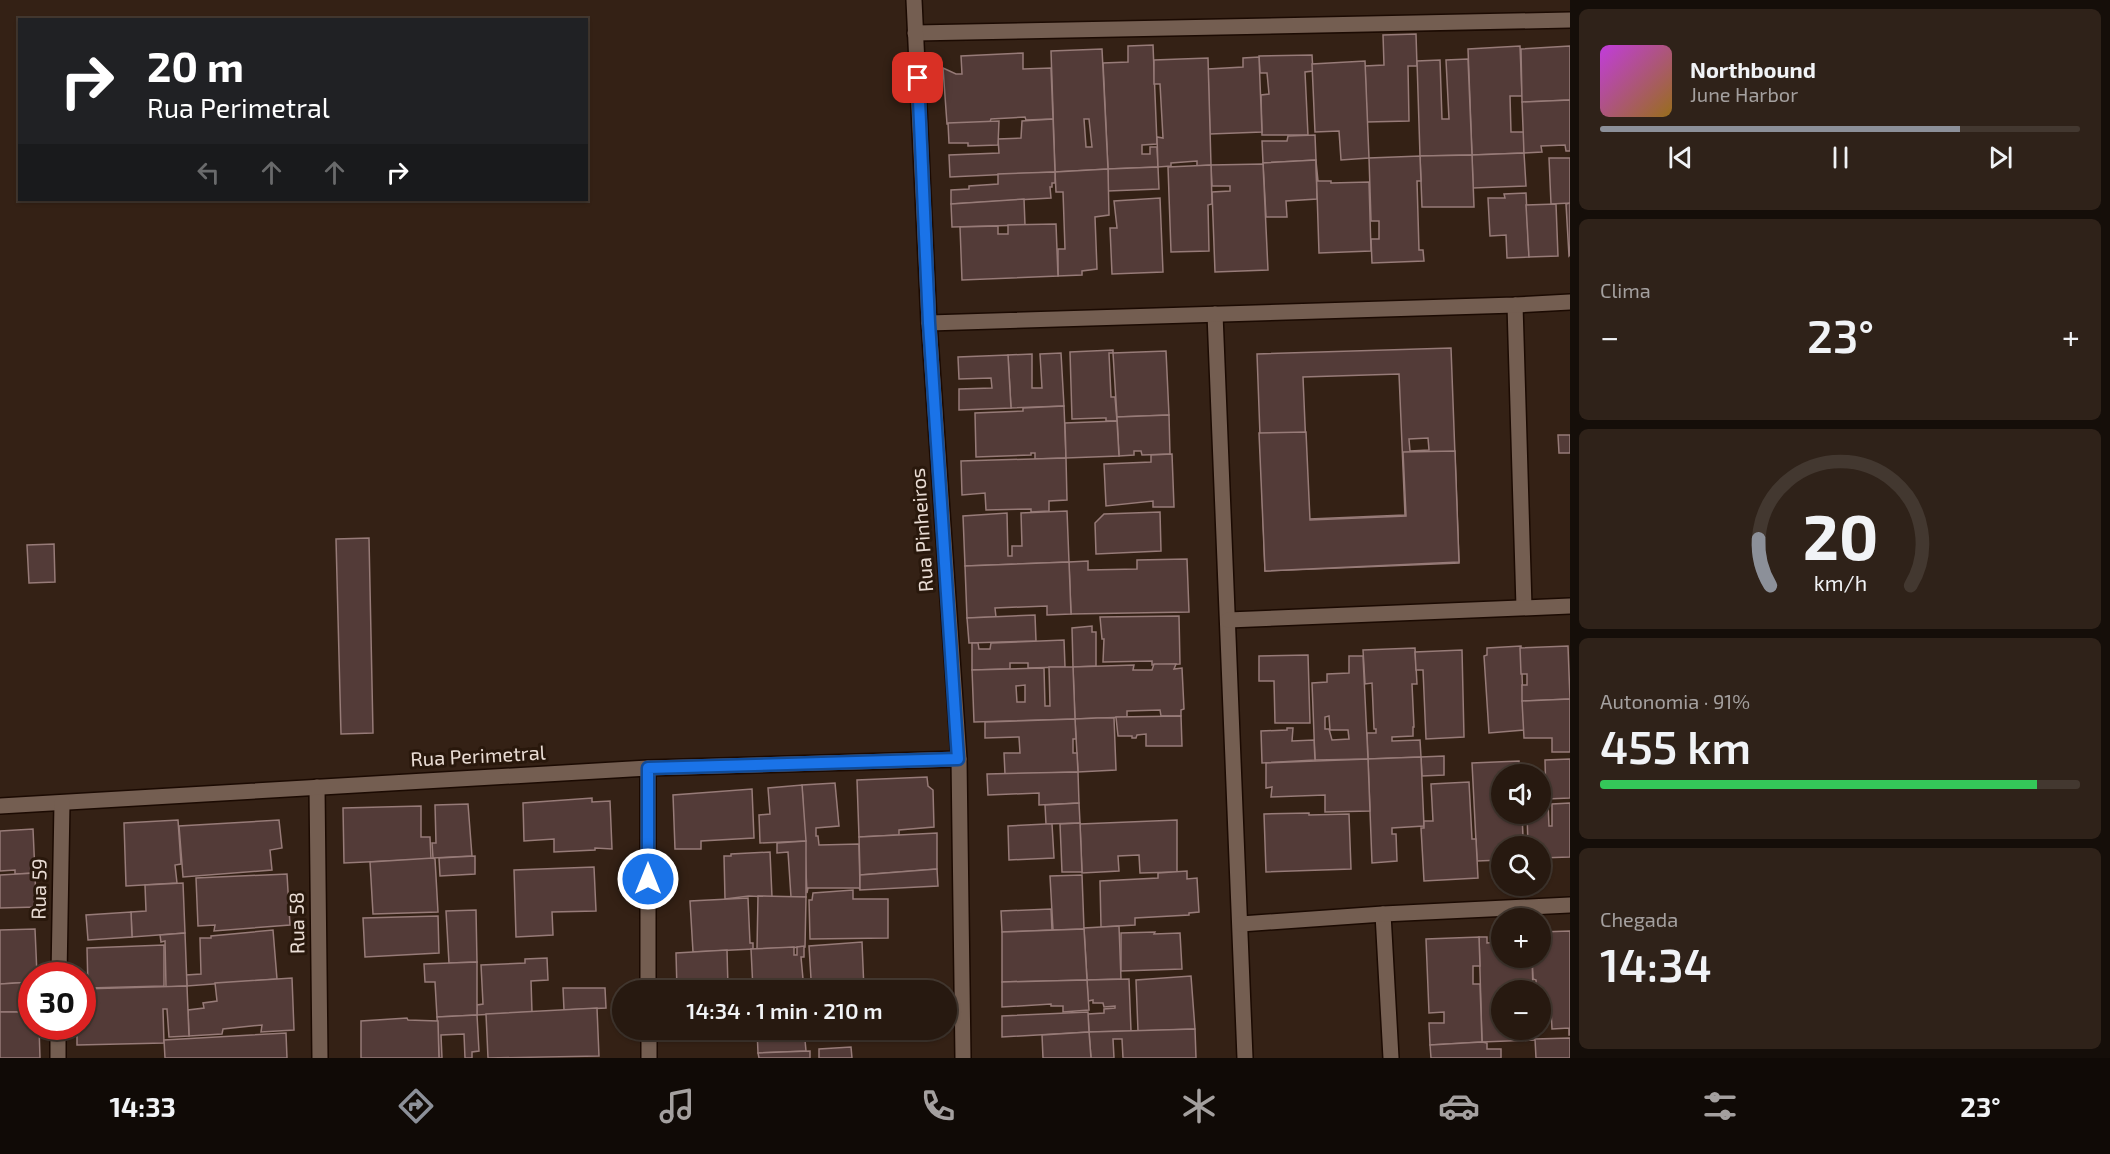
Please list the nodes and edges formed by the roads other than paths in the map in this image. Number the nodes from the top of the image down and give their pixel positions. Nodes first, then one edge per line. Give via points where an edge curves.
1 (914, 0) edge
2 (1570, 20) edge
3 (915, 33) junction
4 (1570, 302) edge
5 (1515, 305) junction
6 (1215, 314) junction
7 (929, 323) junction
8 (1570, 606) edge
9 (1524, 607) junction
10 (1228, 620) junction
11 (958, 759) junction
12 (648, 768) junction
13 (317, 787) junction
14 (62, 803) junction
15 (0, 806) edge
16 (1570, 905) edge
17 (1383, 914) junction
18 (1241, 924) junction
19 (59, 962) edge
20 (648, 980) edge
21 (58, 1040) edge
22 (649, 1040) edge
23 (58, 1058) edge
24 (320, 1058) edge
25 (649, 1058) edge
26 (963, 1058) edge
27 (1245, 1058) edge
28 (1391, 1058) edge

1 - 3 street, Rua Pinheiros
2 - 3 street
3 - 7 street, Rua Pinheiros
4 - 5 street
5 - 6 street
5 - 9 street
6 - 7 street
6 - 10 street
7 - 11 street, Rua Pinheiros
8 - 9 street
9 - 10 street
10 - 18 street
11 - 12 street, Rua Perimetral
11 - 26 street, Rua Pinheiros
12 - 13 street, Rua Perimetral
12 - 20 street
13 - 14 street, Rua Perimetral
13 - 24 street, Rua 58
14 - 15 street, Rua Perimetral
14 - 19 street, Rua 59
16 - 17 street
17 - 18 street
17 - 28 street
18 - 27 street
21 - 23 street
22 - 25 street

